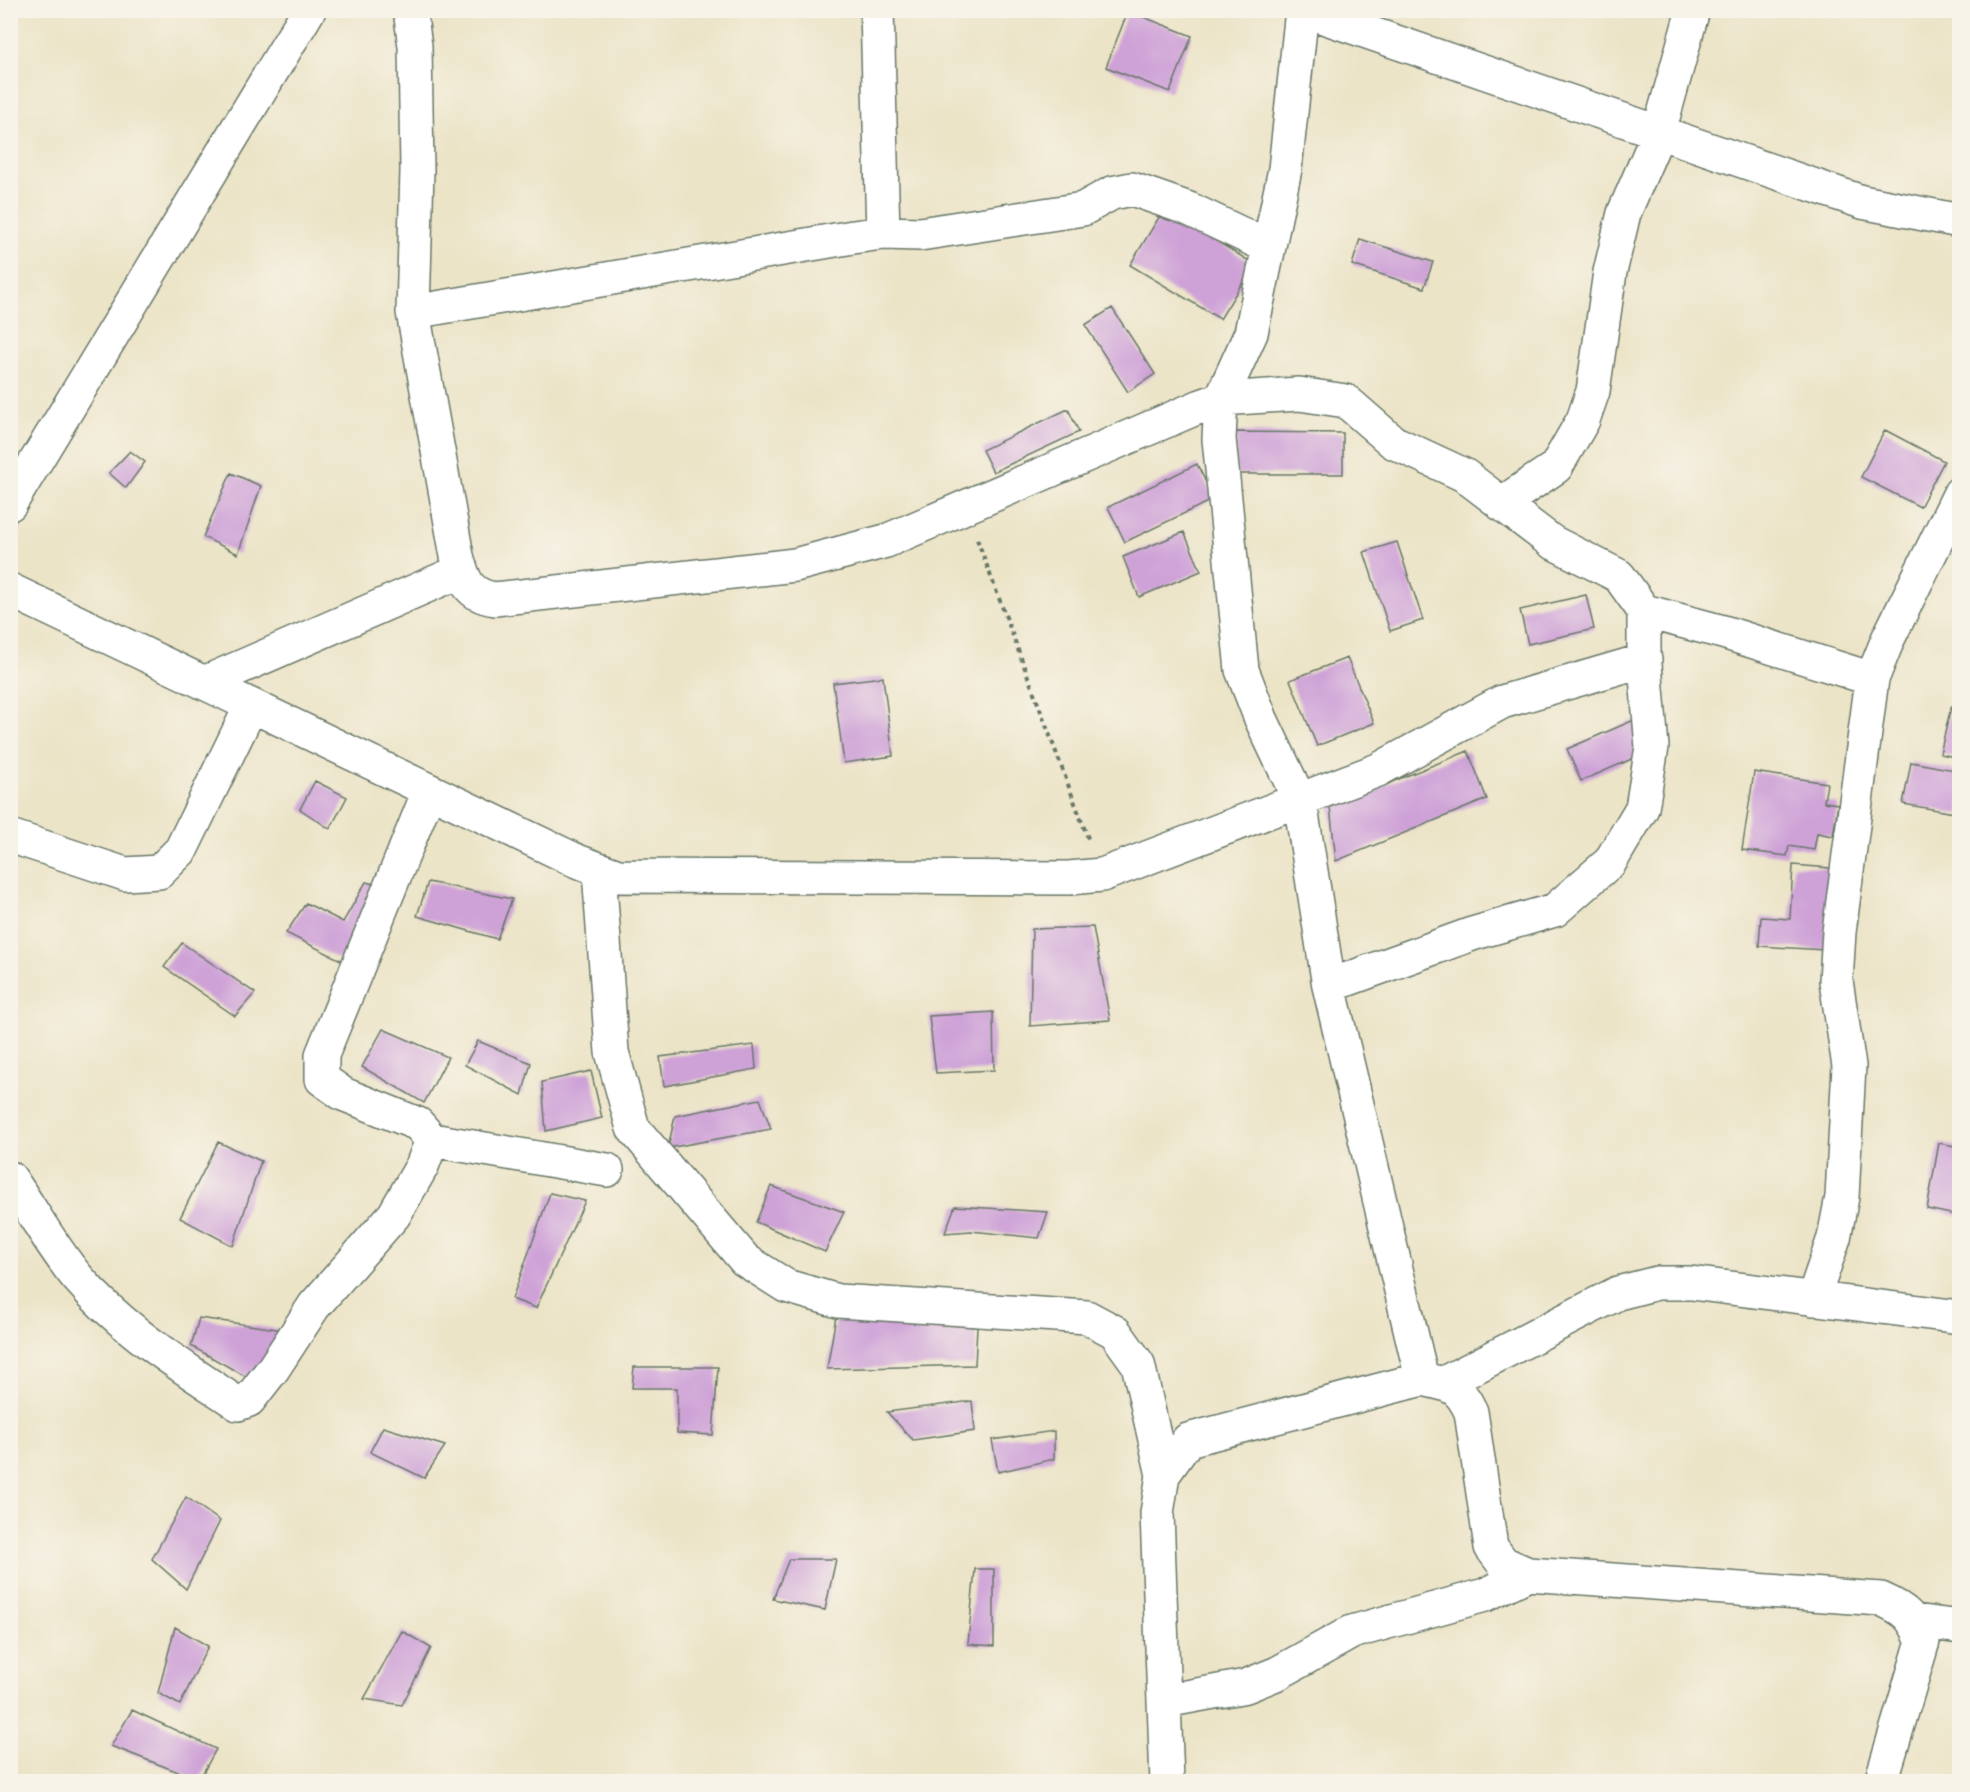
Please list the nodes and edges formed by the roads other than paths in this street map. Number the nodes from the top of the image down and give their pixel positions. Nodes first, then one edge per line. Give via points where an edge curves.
1 (309, 10) edge
2 (410, 10) edge
3 (877, 10) edge
4 (1303, 10) edge
5 (1693, 10) edge
6 (1659, 132) junction
7 (1959, 221) edge
8 (883, 233) junction
9 (1269, 247) junction
10 (414, 312) junction
11 (1221, 399) junction
12 (1959, 493) edge
13 (10, 504) edge
14 (1502, 504) junction
15 (461, 571) junction
16 (10, 590) edge
17 (1644, 611) junction
18 (1645, 660) junction
19 (1872, 679) junction
20 (204, 683) junction
21 (251, 706) junction
22 (429, 791) junction
23 (1300, 801) junction
24 (10, 836) edge
25 (599, 871) junction
26 (1329, 986) junction
27 (432, 1140) junction
28 (607, 1170) dead end
29 (10, 1178) edge
30 (1813, 1299) junction
31 (1959, 1317) edge
32 (1433, 1381) junction
33 (1163, 1475) junction
34 (1528, 1574) junction
35 (1915, 1621) junction
36 (1959, 1627) edge
37 (1166, 1701) junction
38 (1167, 1782) edge
39 (1881, 1782) edge

1 - 13 street
2 - 10 street via 415,46 417,170
3 - 8 street
4 - 6 street
4 - 9 street via 1285,169
5 - 6 street
6 - 7 street via 1862,202
6 - 14 street via 1624,213 1610,272 1593,391 1583,420 1556,467
8 - 9 street via 920,234 1083,209 1112,193 1132,189 1189,209
8 - 10 street
9 - 11 street via 1251,333
10 - 15 street
11 - 14 street via 1299,394 1346,401 1393,442 1464,475
11 - 15 street via 886,541 795,565 495,598 478,596
11 - 23 street via 1219,439 1242,670
12 - 19 street
14 - 17 street via 1552,543 1619,576
15 - 20 street
16 - 20 street
17 - 18 street
17 - 19 street
18 - 23 street via 1502,702 1378,770
18 - 26 street via 1652,747 1642,808 1610,862 1555,910 1472,934
19 - 30 street via 1836,981 1849,1066 1842,1197 1834,1238
20 - 21 street
21 - 22 street
21 - 24 street via 181,850 159,873 125,874
22 - 25 street
22 - 27 street via 322,1055 322,1079 343,1094 418,1124
23 - 25 street via 1102,875 629,876
23 - 26 street
25 - 33 street via 612,1052 633,1128 745,1260 786,1286 838,1301 1087,1317 1115,1332 1138,1364
26 - 32 street
27 - 28 street
27 - 29 street via 394,1215 314,1306 249,1400 238,1404 166,1358 76,1276
30 - 31 street
30 - 32 street via 1691,1283 1657,1283 1618,1293
32 - 33 street via 1188,1440
32 - 34 street via 1462,1393 1471,1412 1491,1547 1503,1563
33 - 37 street via 1157,1513
34 - 35 street via 1881,1599
34 - 37 street via 1485,1595 1352,1632 1278,1674 1246,1686
35 - 36 street
35 - 39 street via 1923,1641
37 - 38 street

